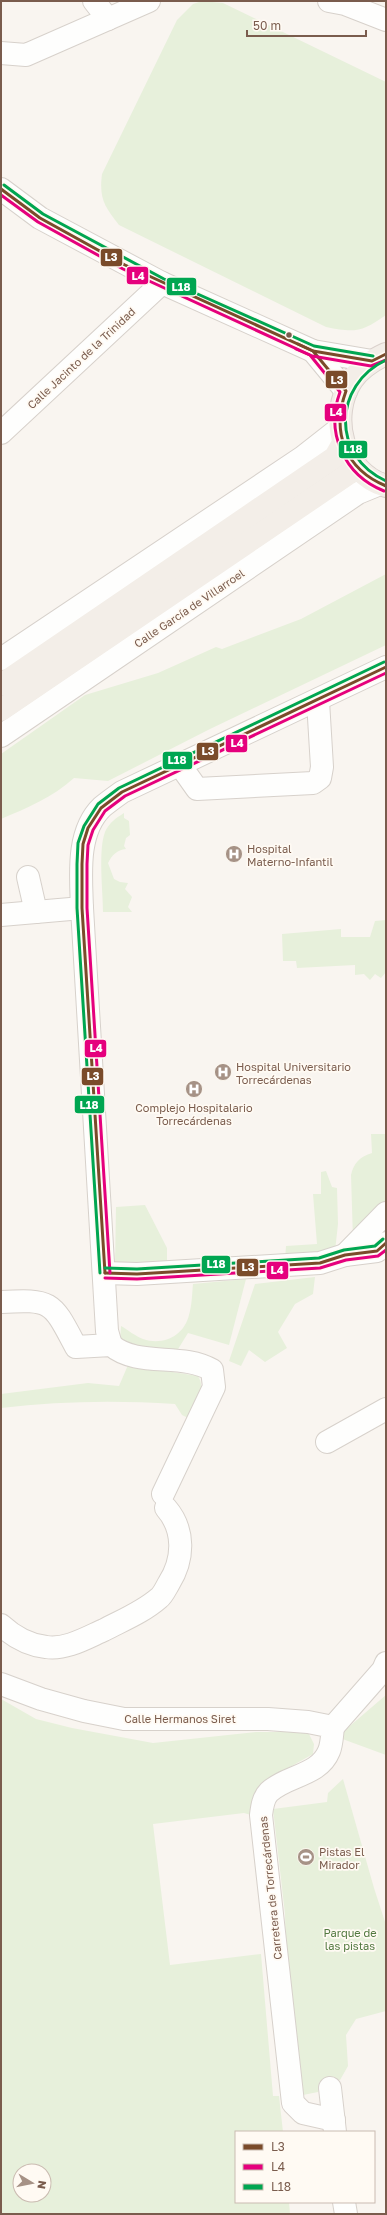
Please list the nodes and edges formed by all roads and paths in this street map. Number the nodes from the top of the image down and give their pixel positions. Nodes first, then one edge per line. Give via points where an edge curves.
1 (94, 1) edge
2 (149, 1) edge
3 (328, 1) edge
4 (108, 19) junction
5 (386, 20) edge
6 (1, 53) edge
7 (3, 194) edge
8 (162, 284) junction
9 (313, 351) junction
10 (379, 358) edge
11 (346, 391) junction
12 (1, 433) edge
13 (341, 435) junction
14 (357, 468) junction
15 (383, 485) edge
16 (1, 659) edge
17 (386, 668) edge
18 (1, 685) edge
19 (318, 701) junction
20 (1, 710) edge
21 (1, 736) edge
22 (180, 765) junction
23 (28, 877) dead end
24 (82, 908) junction
25 (36, 912) junction
26 (1, 915) edge
27 (386, 1214) edge
28 (386, 1243) edge
29 (345, 1255) junction
30 (105, 1273) junction
31 (1, 1302) edge
32 (111, 1345) junction
33 (386, 1409) edge
34 (327, 1442) dead end
35 (1, 1625) edge
36 (385, 1668) edge
37 (1, 1684) edge
38 (333, 1726) junction
39 (330, 2088) dead end
40 (334, 2126) edge
41 (344, 2203) edge
42 (346, 2214) edge

1 - 4 street
2 - 4 street
3 - 5 street via 346,4
4 - 6 street via 26,55
7 - 8 street via 66,233
8 - 9 street
8 - 12 street, Calle Jacinto de la Trinidad
9 - 10 street
9 - 11 street
10 - 11 main road via 361,369
11 - 13 main road via 340,409
13 - 14 main road
13 - 16 street via 303,456
13 - 18 main road via 335,457
14 - 15 main road
14 - 20 main road, Calle García de Villarroel
15 - 21 street, Calle García de Villarroel via 358,493
17 - 19 street
19 - 22 street
19 - 22 street via 322,767 320,778 313,783 197,789
22 - 24 street via 122,792 101,808 88,828 83,844
23 - 25 street
24 - 25 street
24 - 30 street
25 - 26 street
27 - 29 street
28 - 29 street via 377,1251
29 - 30 street via 320,1263 137,1274
30 - 32 street via 107,1331
31 - 32 street via 33,1300 54,1309 76,1347
32 - 35 street via 120,1352 133,1356 188,1361 212,1370 214,1387 164,1501 176,1524 181,1542 180,1559 172,1579 160,1597 140,1612 67,1646 48,1648 26,1643 10,1634
33 - 34 street
36 - 38 street
37 - 38 street, Calle Hermanos Siret via 84,1711 124,1718 268,1719
38 - 40 street, Carretera de Torrecárdenas via 330,1750 324,1762 269,1792 263,1802 261,1815 293,2103 303,2113
39 - 40 street
41 - 42 street

